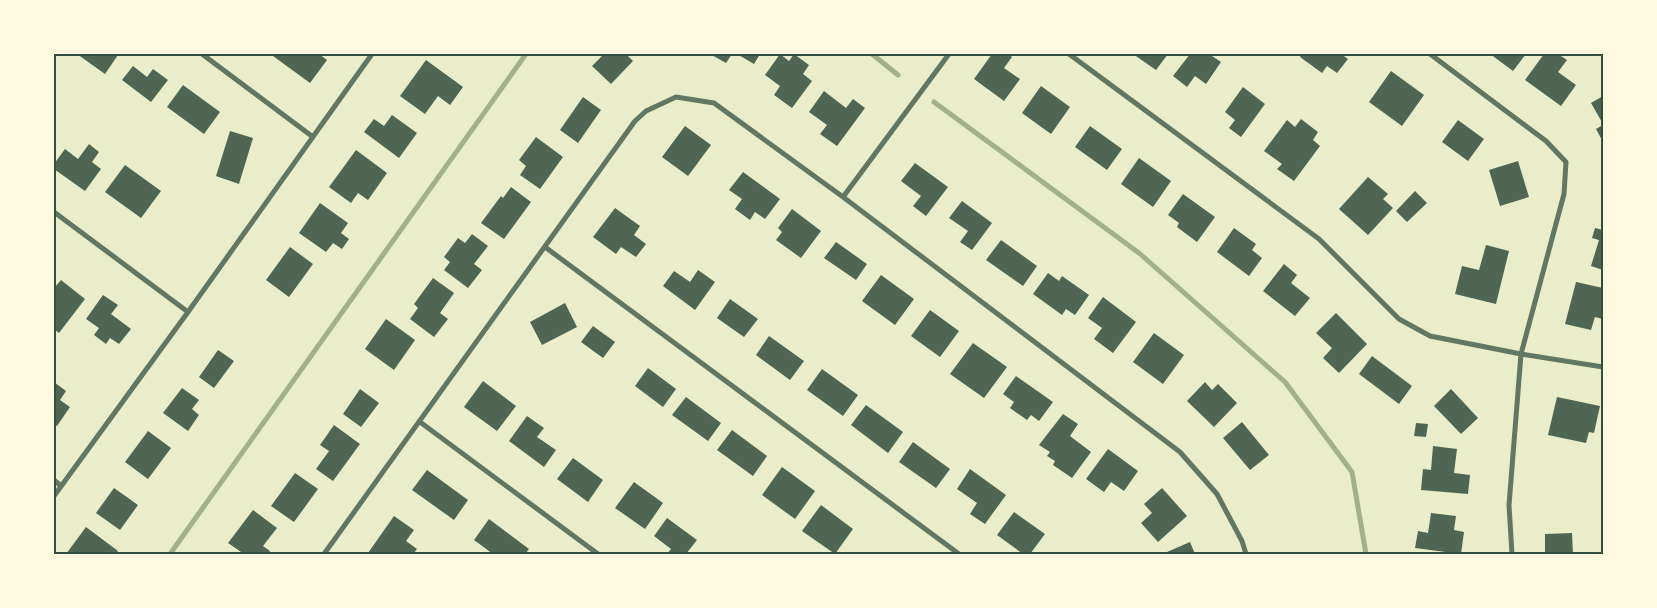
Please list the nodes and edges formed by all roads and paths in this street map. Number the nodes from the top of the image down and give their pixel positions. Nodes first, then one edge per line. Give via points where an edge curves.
1 (202, 54) edge
2 (372, 54) edge
3 (949, 54) edge
4 (1069, 54) edge
5 (1430, 54) edge
6 (313, 136) junction
7 (843, 196) junction
8 (54, 212) edge
9 (545, 247) junction
10 (188, 312) junction
11 (1521, 354) junction
12 (1603, 367) edge
13 (420, 422) junction
14 (54, 480) edge
15 (61, 486) junction
16 (54, 496) edge
17 (590, 552) edge
18 (324, 554) edge
19 (598, 554) edge
20 (959, 554) edge
21 (1246, 554) edge
22 (1512, 554) edge

1 - 6 street
2 - 6 street
3 - 7 street
4 - 11 street via 1319,239 1400,320 1430,336
5 - 11 street via 1546,141 1566,162 1564,194
6 - 10 street
7 - 9 street via 714,103 676,97 646,111 635,121
7 - 21 street via 1180,452 1217,494
8 - 10 street
9 - 13 street
9 - 20 street
10 - 15 street
11 - 12 street
11 - 22 street via 1509,505
13 - 17 street
13 - 18 street
14 - 15 street
15 - 16 street
17 - 19 street

